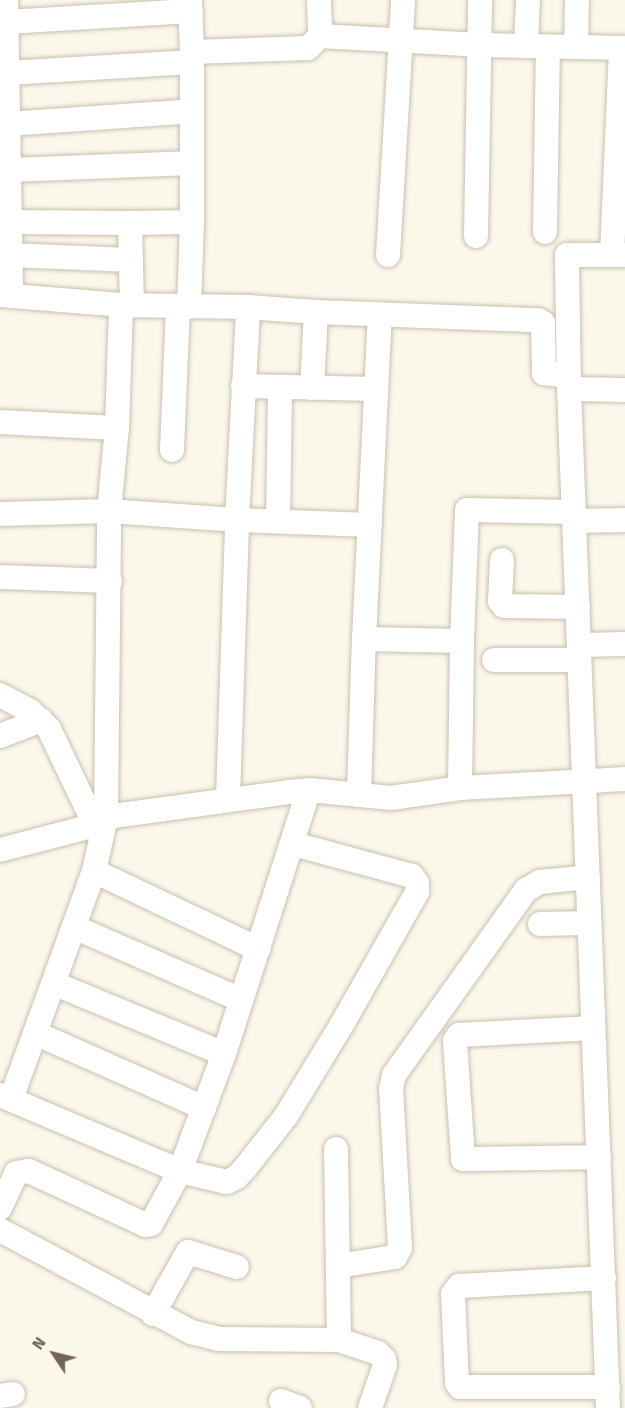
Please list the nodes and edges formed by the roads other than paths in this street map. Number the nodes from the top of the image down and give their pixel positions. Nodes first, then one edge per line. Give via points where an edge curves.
1 (319, 0) edge
2 (403, 0) edge
3 (480, 0) edge
4 (528, 0) edge
5 (577, 0) edge
6 (190, 5) edge
7 (7, 11) edge
8 (320, 36) junction
9 (402, 39) junction
10 (479, 45) junction
11 (537, 46) junction
12 (576, 47) junction
13 (623, 48) edge
14 (192, 57) junction
15 (7, 73) junction
16 (192, 111) junction
17 (6, 136) edge
18 (621, 146) edge
19 (192, 163) junction
20 (9, 170) junction
21 (5, 194) edge
22 (10, 222) junction
23 (192, 222) junction
24 (130, 223) junction
25 (545, 232) dead end
26 (476, 236) dead end
27 (10, 255) junction
28 (388, 255) dead end
29 (618, 255) edge
30 (131, 260) junction
31 (6, 296) edge
32 (126, 306) junction
33 (184, 307) junction
34 (248, 307) junction
35 (316, 312) junction
36 (380, 314) junction
37 (569, 382) junction
38 (243, 386) junction
39 (280, 387) junction
40 (312, 388) junction
41 (376, 389) junction
42 (625, 390) edge
43 (0, 422) edge
44 (117, 428) junction
45 (172, 450) dead end
46 (109, 511) junction
47 (0, 514) edge
48 (574, 517) junction
49 (237, 520) junction
50 (625, 520) edge
51 (278, 521) junction
52 (370, 525) junction
53 (502, 560) dead end
54 (0, 577) edge
55 (110, 581) junction
56 (578, 607) junction
57 (364, 639) junction
58 (462, 641) junction
59 (625, 644) edge
60 (579, 652) junction
61 (494, 660) dead end
62 (0, 695) edge
63 (41, 720) junction
64 (0, 736) edge
65 (584, 779) junction
66 (625, 779) edge
67 (460, 788) junction
68 (309, 790) junction
69 (359, 795) junction
70 (228, 798) junction
71 (101, 821) junction
72 (293, 844) junction
73 (0, 850) edge
74 (94, 871) junction
75 (588, 877) junction
76 (589, 923) junction
77 (540, 924) dead end
78 (74, 927) junction
79 (258, 949) junction
80 (53, 983) junction
81 (242, 1000) junction
82 (593, 1028) junction
83 (35, 1033) junction
84 (224, 1054) junction
85 (5, 1097) edge
86 (204, 1108) junction
87 (336, 1149) dead end
88 (599, 1158) junction
89 (180, 1171) junction
90 (0, 1208) edge
91 (0, 1230) edge
92 (338, 1266) junction
93 (237, 1267) dead end
94 (604, 1278) junction
95 (153, 1314) junction
96 (339, 1340) junction
97 (550, 1398) edge
98 (608, 1398) edge
99 (370, 1408) edge

1 - 8 street
2 - 9 street
3 - 10 street
4 - 11 street
5 - 12 street
6 - 7 street
6 - 14 street
7 - 15 street
8 - 9 street
8 - 14 street via 308,48
9 - 10 street
9 - 28 street
10 - 11 street
10 - 26 street
11 - 12 street
11 - 25 street
12 - 13 street
13 - 18 street
14 - 15 street
14 - 16 street
15 - 17 street
16 - 17 street
16 - 19 street
17 - 20 street
18 - 29 street
19 - 20 street
19 - 23 street
20 - 21 street
21 - 22 street
22 - 24 street
22 - 27 street
23 - 24 street
23 - 33 street
24 - 30 street
27 - 30 street
27 - 31 street
29 - 37 street via 567,255
30 - 32 street
31 - 32 street
32 - 33 street
32 - 44 street
33 - 34 street
33 - 45 street
34 - 35 street
34 - 38 street
35 - 36 street
35 - 40 street
36 - 37 street via 541,321 544,373
36 - 41 street
37 - 42 street
37 - 48 street
38 - 39 street
38 - 49 street
39 - 40 street
39 - 51 street
40 - 41 street
41 - 52 street
43 - 44 street
44 - 46 street
46 - 47 street
46 - 49 street
46 - 55 street
48 - 50 street
48 - 56 street
48 - 58 street via 467,510
49 - 51 street
49 - 70 street
51 - 52 street
52 - 57 street
53 - 56 street via 500,601 504,606
54 - 55 street
55 - 71 street
56 - 60 street
57 - 58 street
57 - 69 street
58 - 67 street
59 - 60 street
60 - 61 street
60 - 65 street
62 - 63 street
63 - 64 street
63 - 71 street
65 - 66 street
65 - 67 street
65 - 75 street
67 - 69 street via 391,798
68 - 69 street
68 - 70 street
68 - 72 street
70 - 71 street
71 - 73 street
71 - 74 street
72 - 79 street
72 - 89 street via 412,876 417,892 286,1116 246,1167 227,1182
74 - 78 street
74 - 79 street
75 - 76 street
75 - 92 street via 540,882 526,890 394,1075 391,1089 400,1248 395,1257
76 - 77 street
76 - 82 street
78 - 80 street
78 - 81 street
79 - 81 street
80 - 83 street
80 - 84 street
81 - 84 street
82 - 88 street
82 - 88 street via 459,1035 455,1041 463,1159
83 - 85 street
83 - 86 street
84 - 86 street
85 - 89 street
86 - 89 street
87 - 92 street
88 - 94 street
89 - 90 street via 151,1224 29,1171 16,1173
91 - 95 street
92 - 96 street
93 - 95 street via 188,1252
94 - 97 street via 455,1289 460,1387
94 - 98 street
95 - 96 street via 191,1332 219,1339
96 - 99 street via 378,1353 384,1359
97 - 98 street

